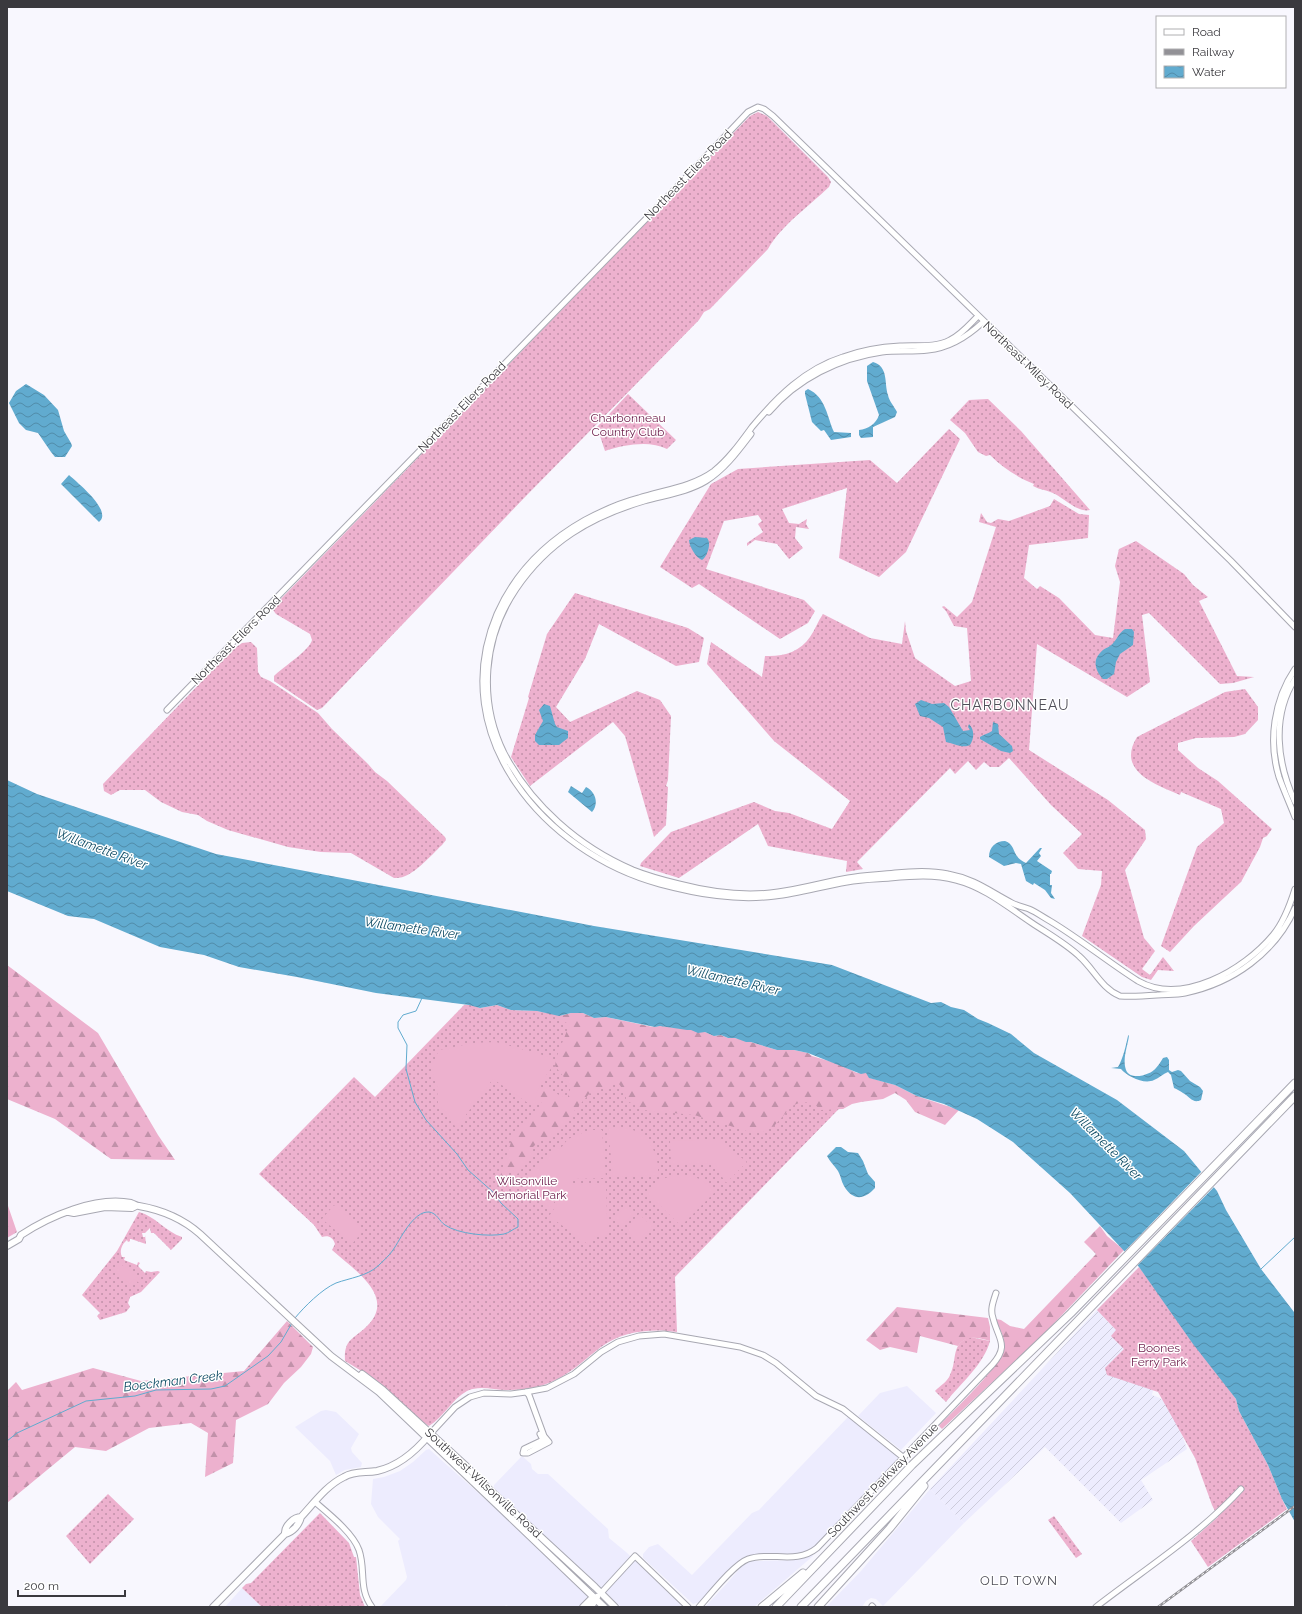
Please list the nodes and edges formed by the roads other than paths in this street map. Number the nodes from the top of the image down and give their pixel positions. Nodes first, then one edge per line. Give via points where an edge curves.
1 (758, 107) joint
2 (978, 316) junction
3 (983, 322) junction
4 (1295, 627) edge
5 (1295, 669) edge
6 (1295, 679) edge
7 (168, 710) dead end
8 (1295, 802) edge
9 (1295, 817) edge
10 (1295, 889) edge
11 (1295, 908) edge
12 (1295, 1078) edge
13 (1295, 1083) edge
14 (1283, 1095) junction
15 (1295, 1096) edge
16 (21, 1235) junction
17 (7, 1241) edge
18 (7, 1246) edge
19 (996, 1293) dead end
20 (526, 1392) junction
21 (429, 1436) junction
22 (904, 1458) junction
23 (944, 1459) junction
24 (1241, 1489) dead end
25 (315, 1502) junction
26 (828, 1552) junction
27 (601, 1593) junction
28 (222, 1599) junction
29 (595, 1599) junction
30 (213, 1607) edge
31 (220, 1607) edge
32 (372, 1607) edge
33 (583, 1607) edge
34 (591, 1607) edge
35 (604, 1607) edge
36 (615, 1607) edge
37 (688, 1607) edge
38 (700, 1607) edge
39 (762, 1607) edge
40 (776, 1607) edge
41 (801, 1607) edge
42 (818, 1607) edge
43 (1096, 1607) edge

1 - 2 street, Northeast Miley Road via 773,116
1 - 7 street, Northeast Eilers Road via 748,112
2 - 3 street, Northeast Miley Road
2 - 11 street via 958,336 946,342 873,349 821,366 780,396 728,458 714,470 692,483 606,509 567,531 538,554 503,602 489,635 484,657 482,685 485,710 494,743 506,769 534,806 567,836 587,851 630,874 695,893 738,898 778,896 870,879 928,876 955,880 986,893 1064,945 1082,958 1110,992 1120,996 1184,993 1231,977 1268,949 1284,929
3 - 4 street, Northeast Miley Road via 1245,575
3 - 10 street via 967,336 947,346 874,354 843,362 821,372 780,400 725,466 704,482 693,488 607,514 572,532 542,555 504,609 493,634 489,652 487,679 490,709 498,739 511,765 538,802 575,836 614,861 641,873 707,890 743,893 781,892 871,875 934,871 954,875 977,883 1034,912 1130,976 1158,989 1183,988 1198,984 1227,973 1244,962 1267,942 1279,926
5 - 9 street via 1279,702 1274,744 1279,775
6 - 8 street via 1285,700 1279,743 1283,769
12 - 14 highway
13 - 14 highway
14 - 26 highway via 1098,1286 928,1449
15 - 23 highway
16 - 17 main road, Southwest Wilsonville Road
16 - 18 main road, Southwest Wilsonville Road
16 - 21 main road, Southwest Wilsonville Road via 45,1221 69,1212 105,1207 136,1206 171,1215 191,1226 326,1351 379,1392
19 - 22 street, Southwest Parkway Avenue via 992,1310 1002,1339 999,1356
20 - 20 street via 544,1436 549,1442 523,1453 524,1449 543,1440
20 - 21 street via 484,1393 470,1397 455,1407
20 - 22 street via 541,1390 561,1382 604,1350 628,1338 657,1334 693,1338 746,1348 763,1355 816,1396 843,1409
21 - 25 main road via 401,1462 383,1469 352,1473 343,1477 332,1484
21 - 27 main road, Southwest Wilsonville Road
21 - 29 main road, Southwest Wilsonville Road
22 - 38 street, Southwest Parkway Avenue via 812,1552 798,1557 757,1558 744,1561
23 - 41 highway
23 - 42 highway via 890,1528
24 - 43 street via 1190,1537
25 - 28 main road via 301,1517 295,1518 285,1529 285,1534
25 - 32 street via 358,1546 364,1590
26 - 39 highway
26 - 40 highway
27 - 29 main road
27 - 36 main road, Southwest Wilsonville Road
27 - 37 street via 635,1556
28 - 30 main road
28 - 31 main road
29 - 33 main road
29 - 34 main road
29 - 35 main road, Southwest Wilsonville Road

